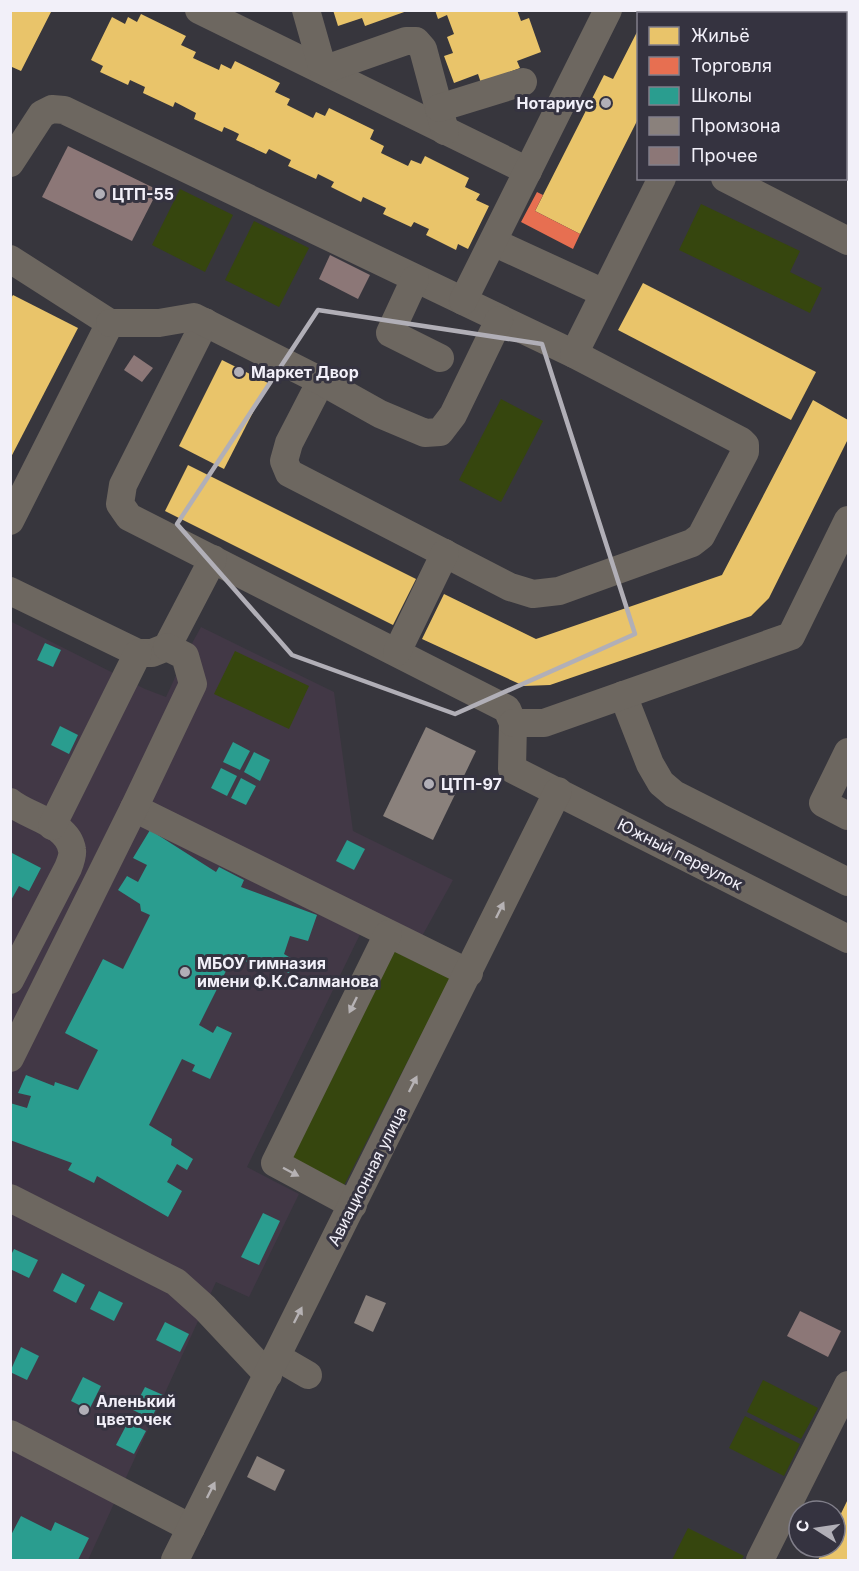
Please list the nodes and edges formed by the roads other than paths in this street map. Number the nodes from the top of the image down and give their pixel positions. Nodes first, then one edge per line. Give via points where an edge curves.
1 (199, 10) edge
2 (306, 10) edge
3 (608, 10) edge
4 (323, 70) junction
5 (523, 82) dead end
6 (442, 119) junction
7 (10, 163) edge
8 (528, 171) junction
9 (661, 180) edge
10 (729, 180) edge
11 (849, 241) edge
12 (493, 242) junction
13 (10, 259) edge
14 (415, 279) junction
15 (604, 293) junction
16 (463, 301) junction
17 (499, 320) junction
18 (205, 322) junction
19 (111, 323) junction
20 (574, 354) junction
21 (441, 358) dead end
22 (321, 381) junction
23 (10, 520) edge
24 (849, 520) edge
25 (445, 553) junction
26 (213, 559) junction
27 (10, 591) edge
28 (167, 647) junction
29 (397, 652) junction
30 (138, 653) junction
31 (623, 695) junction
32 (513, 723) junction
33 (849, 752) edge
34 (558, 791) junction
35 (10, 802) edge
36 (134, 808) junction
37 (849, 816) edge
38 (52, 826) junction
39 (849, 882) edge
40 (388, 934) junction
41 (849, 939) edge
42 (469, 973) junction
43 (10, 980) edge
44 (10, 1058) edge
45 (10, 1198) edge
46 (353, 1205) junction
47 (272, 1366) junction
48 (308, 1375) dead end
49 (849, 1385) edge
50 (10, 1434) edge
51 (191, 1528) junction
52 (175, 1560) edge
53 (760, 1560) edge

1 - 4 street
2 - 4 street
3 - 8 street
4 - 6 street
4 - 6 street via 416,41 423,49
5 - 6 street
6 - 8 street
7 - 14 street via 42,114 52,108 64,110
8 - 12 street
9 - 15 street
10 - 11 street
12 - 15 street
12 - 16 street
13 - 19 street
14 - 16 street
14 - 21 street via 390,333
15 - 20 street
16 - 17 street
17 - 20 street
17 - 22 street via 453,415 440,432 425,434
18 - 19 street via 194,317 159,323
18 - 22 street
18 - 26 street via 123,485 120,504 129,517
19 - 23 street
20 - 25 street via 745,445 745,452 700,536 692,543 559,591 533,594 510,587
22 - 25 street via 289,443 284,461 289,473
24 - 31 street via 791,636
25 - 29 street
26 - 28 street
26 - 29 street
27 - 30 street
28 - 30 street
28 - 36 street via 185,656 193,684
29 - 32 street via 507,709
30 - 38 street
31 - 32 street via 544,723
31 - 39 street via 651,764 661,783 674,794
32 - 34 street, Южный переулок via 512,769
33 - 37 street via 824,803
34 - 41 street, Южный переулок
42 -> 34 street, Авиационная улица
35 - 38 street
36 - 40 street
36 - 44 street
38 - 43 street via 65,836 73,850 68,868
40 - 42 street
40 -> 46 street via 274,1163
46 -> 42 street, Авиационная улица
45 - 47 street via 176,1282
47 -> 46 street, Авиационная улица
47 - 48 street
51 -> 47 street, Авиационная улица
49 - 53 street
50 - 51 street
51 - 52 street, Авиационная улица

